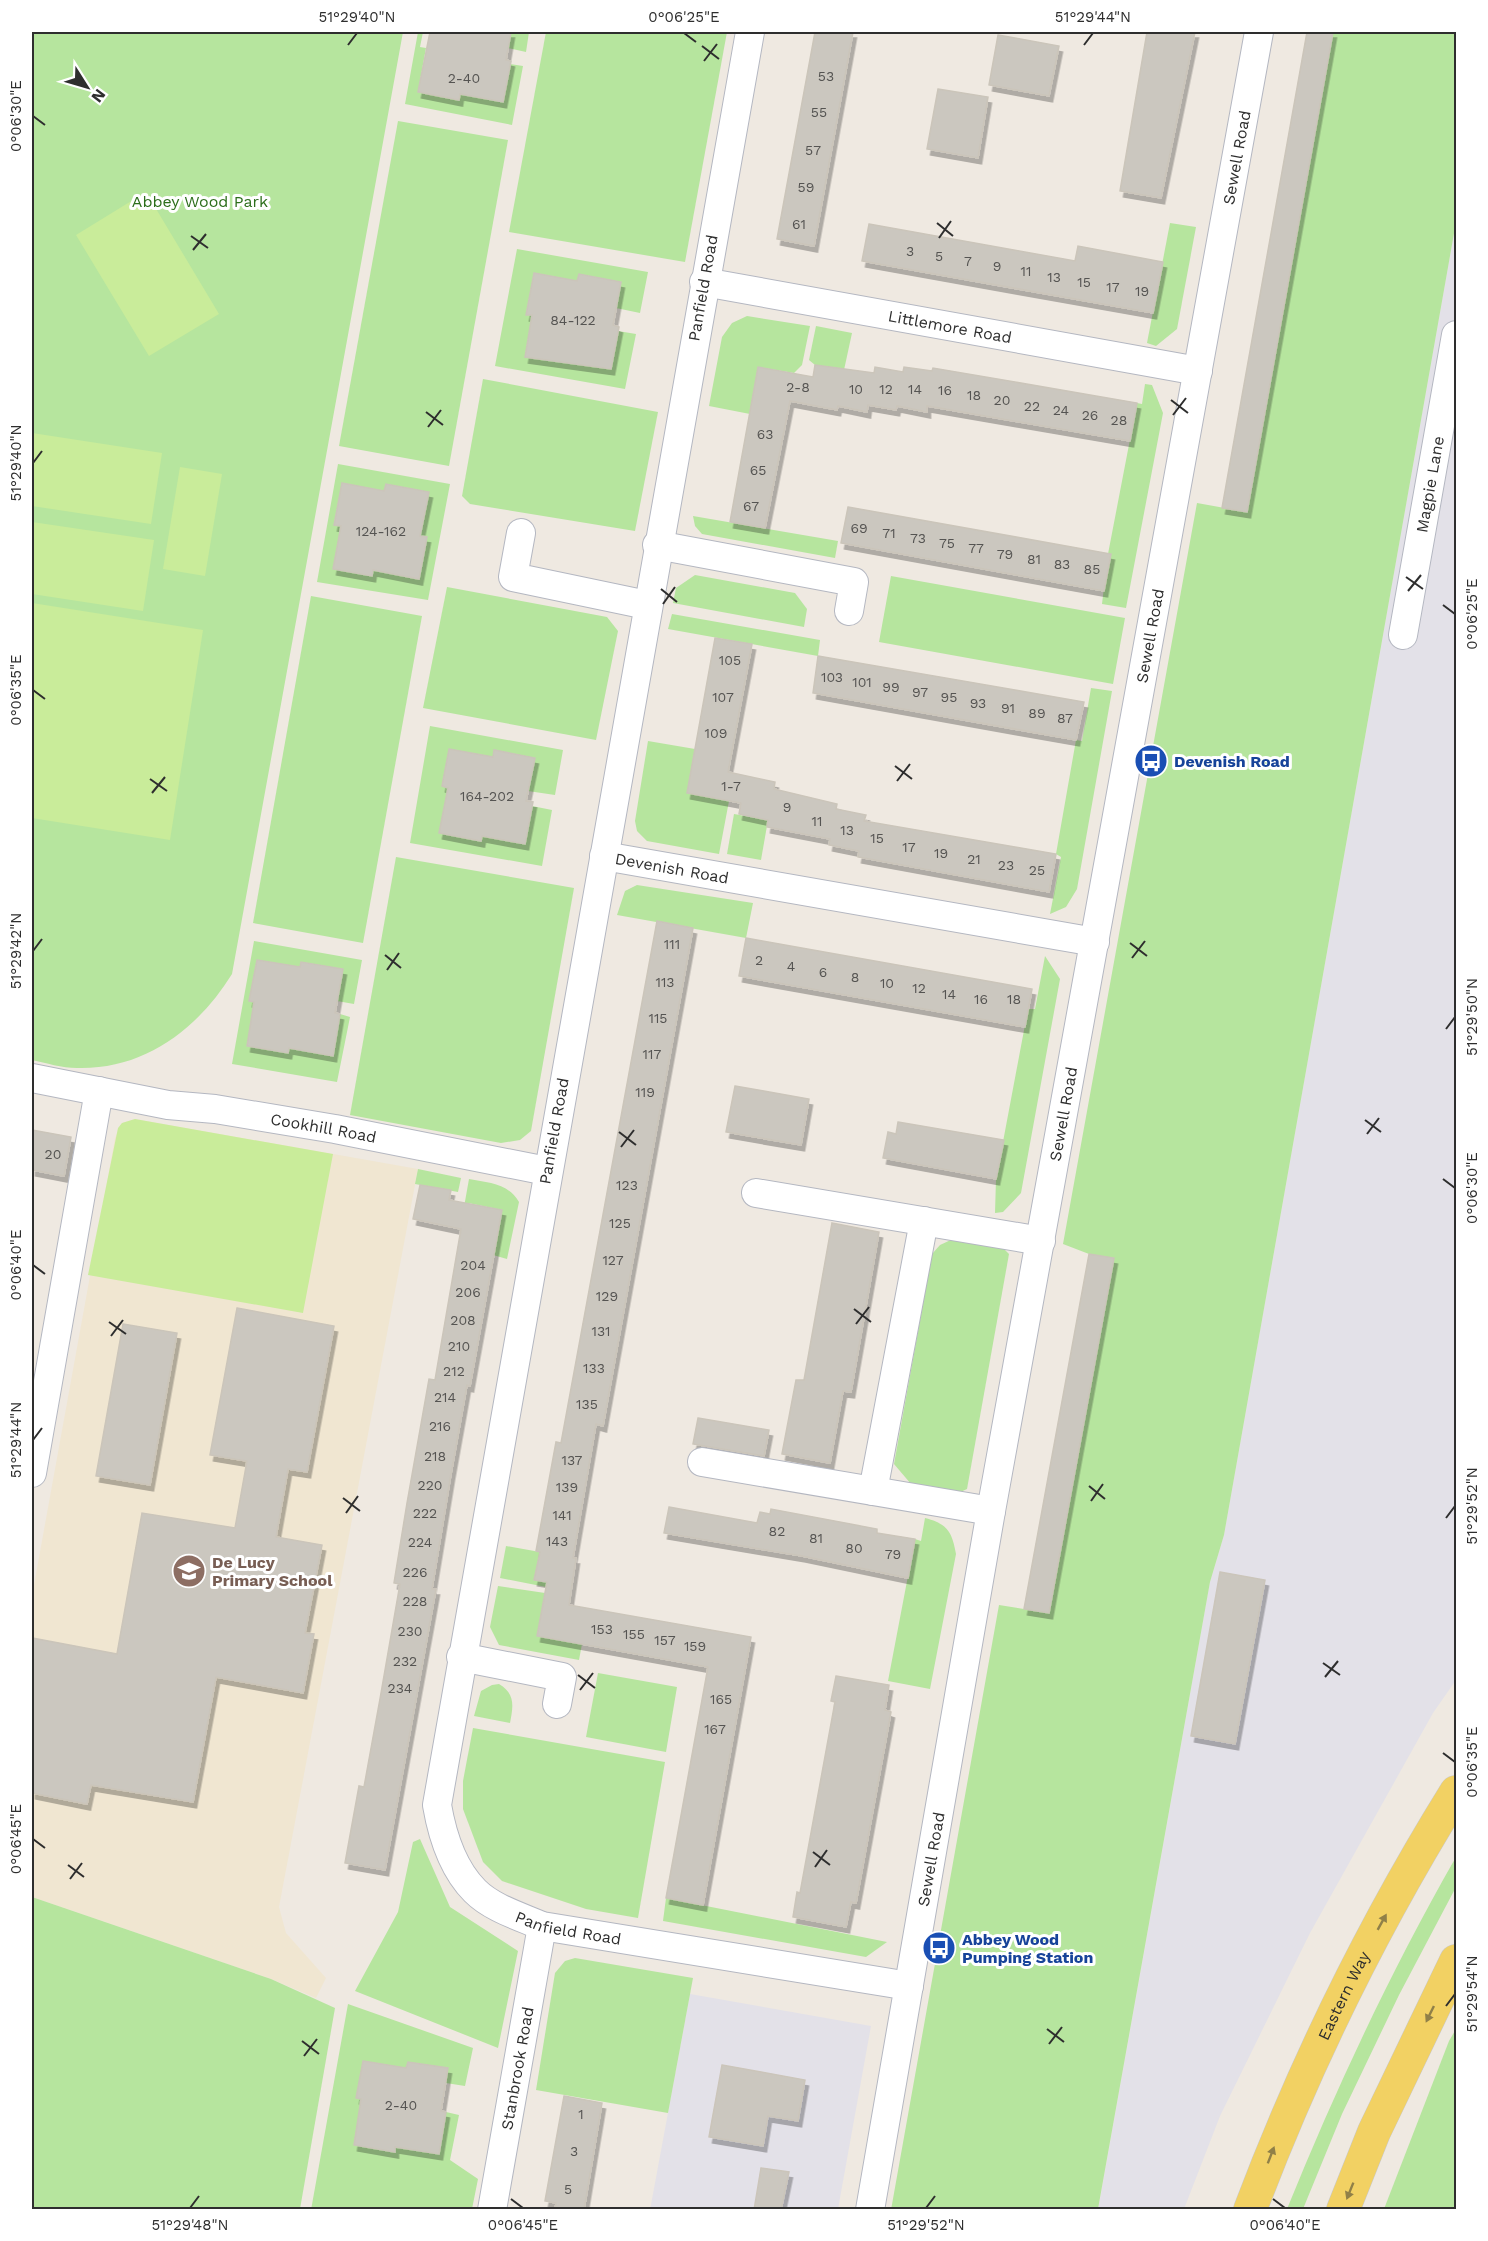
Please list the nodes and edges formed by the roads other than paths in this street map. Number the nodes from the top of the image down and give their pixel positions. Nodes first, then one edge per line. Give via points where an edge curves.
1 (750, 32) edge
2 (1259, 32) edge
3 (704, 282) junction
4 (1456, 335) edge
5 (1198, 371) junction
6 (521, 533) dead end
7 (657, 545) junction
8 (647, 605) junction
9 (849, 611) dead end
10 (1403, 635) dead end
11 (604, 856) junction
12 (1095, 942) junction
13 (32, 1078) edge
14 (99, 1091) junction
15 (547, 1171) junction
16 (756, 1193) dead end
17 (924, 1221) junction
18 (1041, 1241) junction
19 (702, 1462) dead end
20 (32, 1473) edge
21 (873, 1491) junction
22 (992, 1511) junction
23 (461, 1658) junction
24 (556, 1704) dead end
25 (1456, 1792) edge
26 (542, 1926) junction
27 (1456, 1961) edge
28 (909, 1986) junction
29 (492, 2210) edge
30 (870, 2210) edge
31 (1250, 2210) edge
32 (1343, 2210) edge

1 - 3 street, Panfield Road
2 - 5 street, Sewell Road
3 - 5 street, Littlemore Road
3 - 7 street, Panfield Road
4 - 10 street, Magpie Lane
5 - 12 street, Sewell Road
6 - 8 street via 513,577
7 - 8 street, Panfield Road
7 - 9 street via 854,582
8 - 11 street, Panfield Road
11 - 12 street, Devenish Road
11 - 15 street, Panfield Road
12 - 18 street, Sewell Road
13 - 14 street, Cookhill Road
14 - 15 street, Cookhill Road via 335,1129
14 - 20 street
15 - 23 street, Panfield Road
16 - 17 street
17 - 18 street
17 - 21 street
18 - 22 street, Sewell Road
19 - 21 street
21 - 22 street
22 - 28 street, Sewell Road
23 - 24 street via 562,1677
23 - 26 street, Panfield Road via 437,1805 444,1838 474,1890 497,1907
31 -> 25 main road, Eastern Way via 1319,2044 1376,1932
26 - 28 street, Panfield Road
26 - 29 street, Stanbrook Road
27 -> 32 main road via 1374,2132
28 - 30 street, Sewell Road

